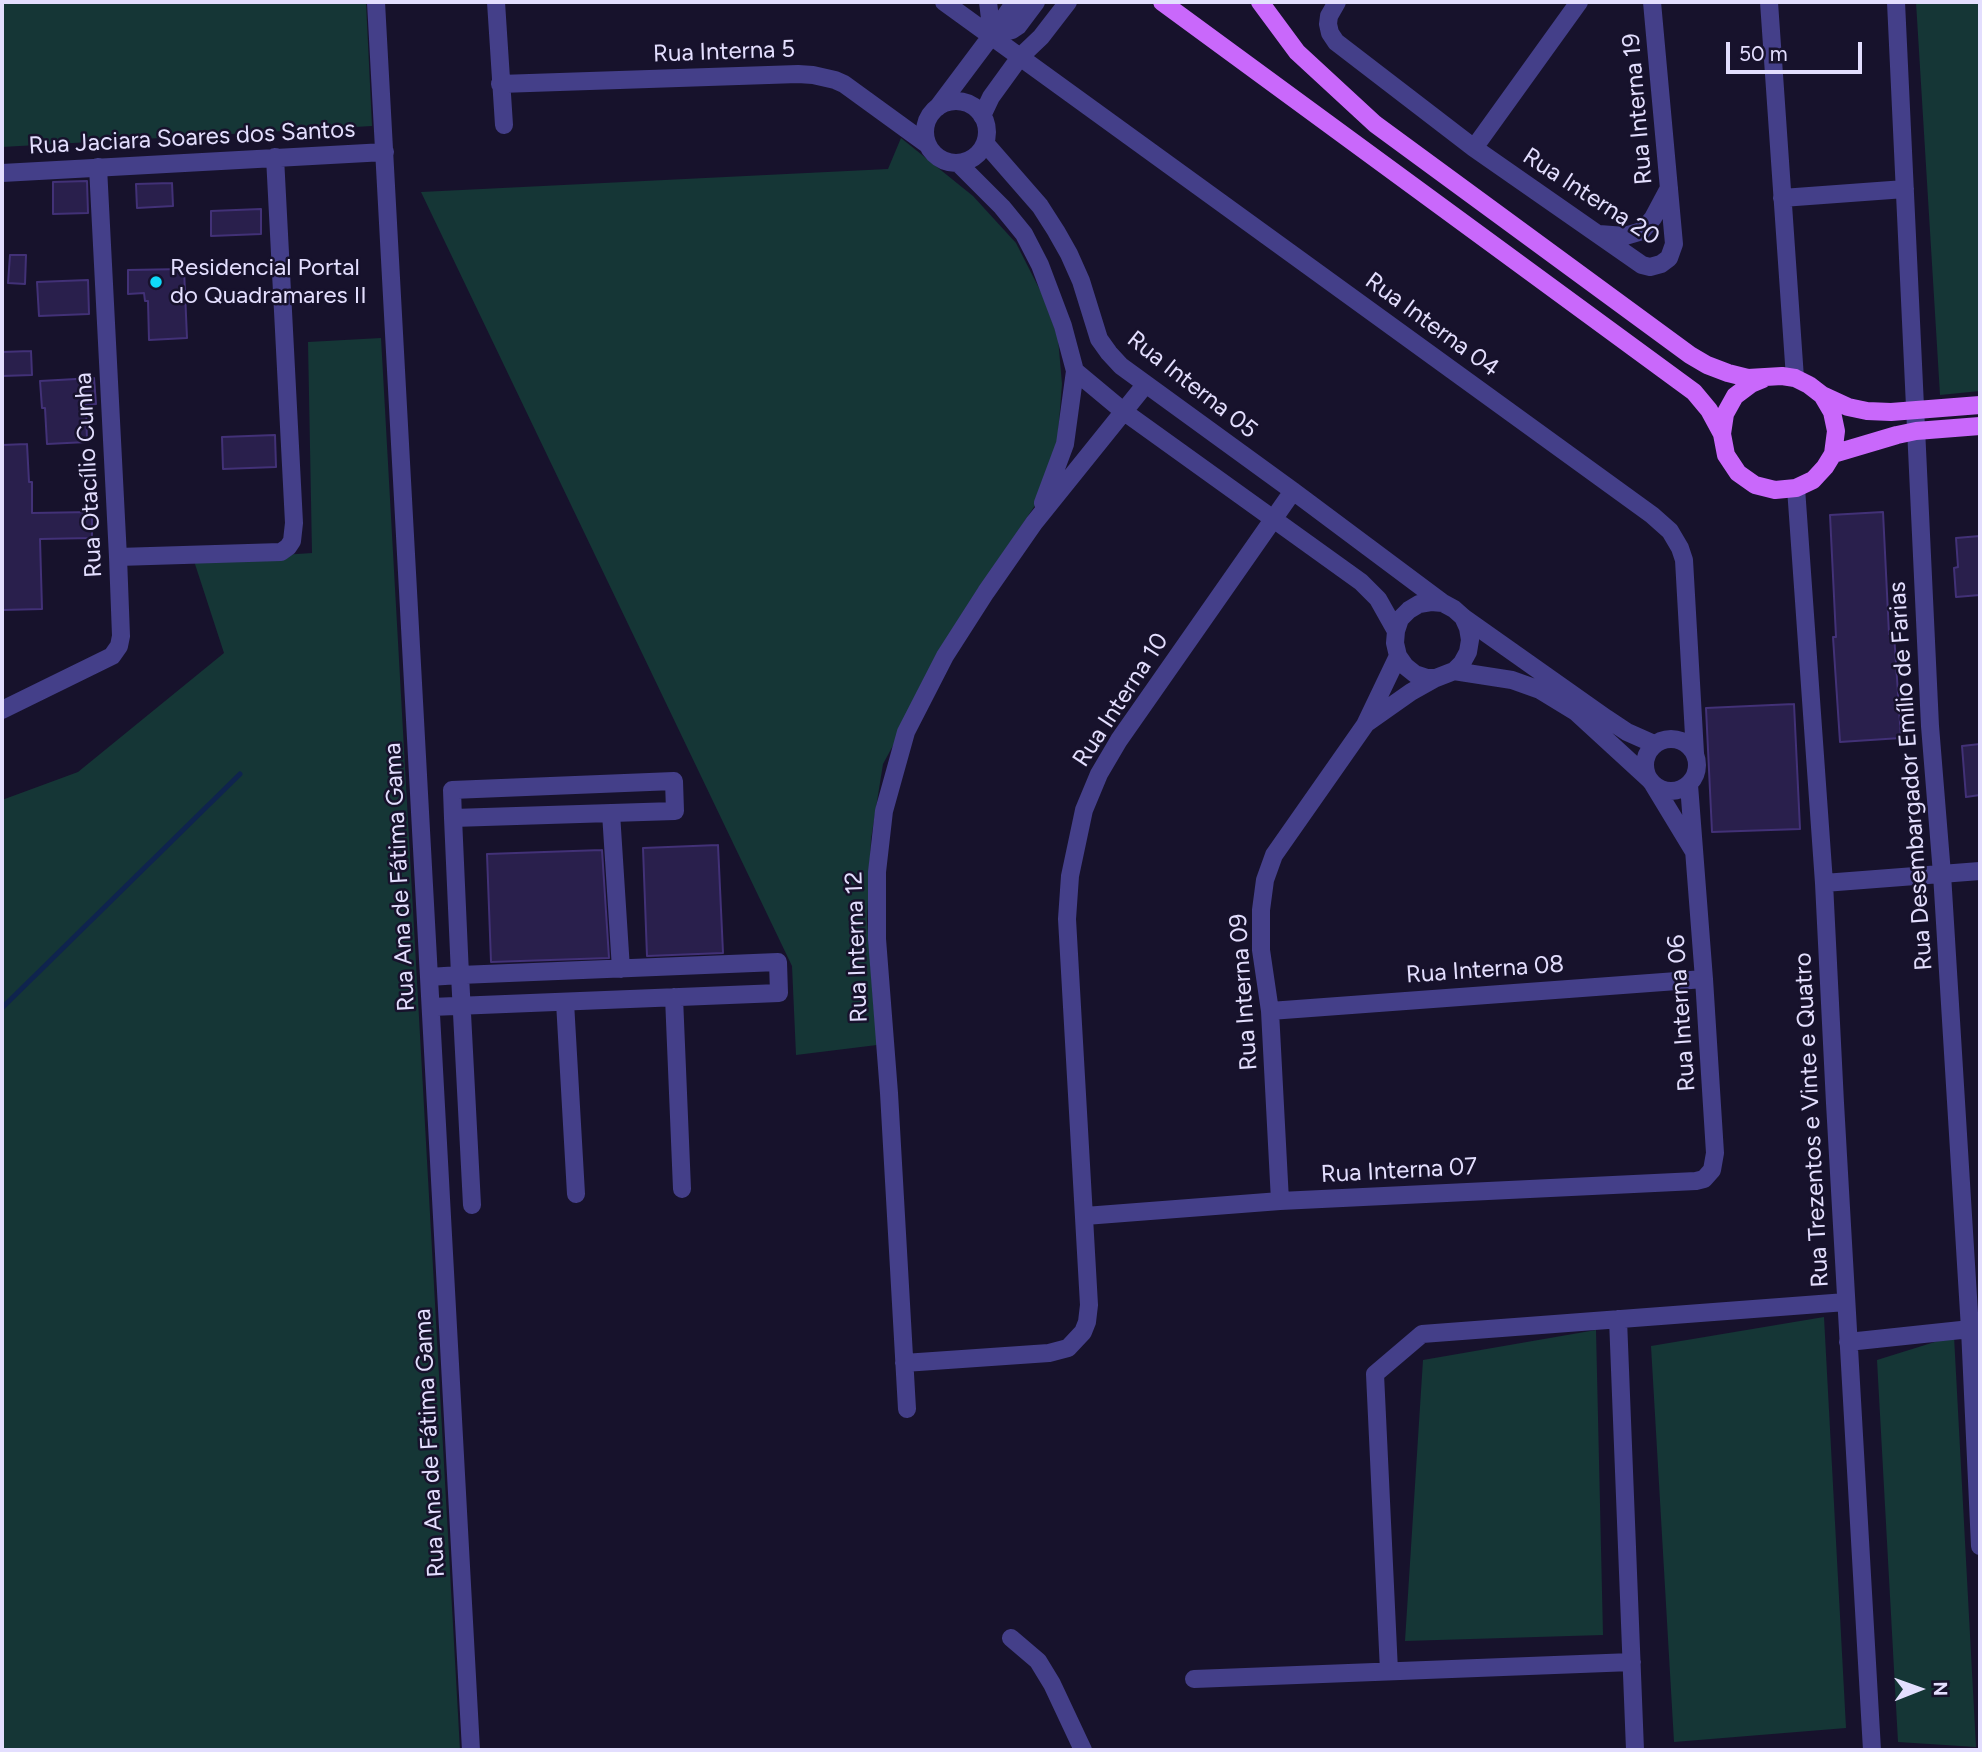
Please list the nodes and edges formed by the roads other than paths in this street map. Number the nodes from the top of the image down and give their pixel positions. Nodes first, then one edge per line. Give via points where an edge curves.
1 (376, 2) edge
2 (496, 2) edge
3 (944, 2) edge
4 (988, 2) edge
5 (1015, 2) edge
6 (1036, 2) edge
7 (1068, 2) edge
8 (1260, 2) edge
9 (1337, 2) edge
10 (1579, 2) edge
11 (1769, 2) edge
12 (1896, 2) edge
13 (1168, 3) edge
14 (1651, 5) edge
15 (992, 36) junction
16 (1020, 57) junction
17 (500, 84) junction
18 (938, 107) junction
19 (982, 116) junction
20 (504, 125) dead end
21 (985, 143) junction
22 (928, 145) junction
23 (1474, 148) junction
24 (385, 152) junction
25 (275, 157) junction
26 (958, 163) junction
27 (98, 167) junction
28 (2, 173) edge
29 (1669, 188) junction
30 (1905, 189) junction
31 (1782, 198) junction
32 (1597, 234) junction
33 (1674, 244) joint
34 (1075, 371) junction
35 (1769, 377) junction
36 (1795, 378) junction
37 (1145, 385) junction
38 (1822, 395) junction
39 (1980, 405) edge
40 (1123, 411) junction
41 (1914, 411) junction
42 (1980, 426) edge
43 (1916, 431) junction
44 (1722, 434) junction
45 (1833, 454) junction
46 (1796, 488) junction
47 (1293, 491) junction
48 (1274, 519) junction
49 (1034, 523) junction
50 (118, 557) junction
51 (1443, 603) junction
52 (1463, 617) junction
53 (1396, 631) junction
54 (1398, 656) junction
55 (1454, 671) junction
56 (1437, 678) junction
57 (1692, 704) junction
58 (2, 710) edge
59 (1365, 725) junction
60 (1659, 741) junction
61 (1695, 753) junction
62 (1651, 781) junction
63 (1689, 785) junction
64 (611, 813) junction
65 (453, 818) junction
66 (1695, 853) junction
67 (1980, 871) edge
68 (1942, 874) junction
69 (1825, 883) junction
70 (621, 969) junction
71 (460, 975) junction
72 (429, 977) junction
73 (1704, 979) junction
74 (674, 997) junction
75 (565, 1002) junction
76 (461, 1006) junction
77 (431, 1007) junction
78 (1270, 1011) junction
79 (1712, 1170) joint
80 (682, 1189) dead end
81 (576, 1194) dead end
82 (1280, 1201) junction
83 (472, 1205) dead end
84 (1085, 1216) junction
85 (1846, 1302) junction
86 (1618, 1319) junction
87 (1975, 1329) edge
88 (1848, 1342) junction
89 (904, 1363) junction
90 (907, 1409) dead end
91 (1980, 1546) edge
92 (1011, 1638) dead end
93 (1632, 1662) junction
94 (1389, 1671) junction
95 (1194, 1679) dead end
96 (471, 1750) edge
97 (1083, 1750) edge
98 (1635, 1750) edge
99 (1872, 1750) edge

1 - 24 street, Rua Ana de Fátima Gama
2 - 17 street
3 - 15 street, Rua Interna 04
4 - 15 street
5 - 15 street
6 - 15 street via 1018,26
7 - 16 street
8 - 35 main road via 1297,52 1375,124 1690,355 1728,373
9 - 23 street, Rua Interna 20 via 1328,24 1336,42
10 - 23 street
11 - 31 street
12 - 30 street, Rua Desembargador Emílio de Farias
13 - 44 main road via 1694,392
14 - 29 street, Rua Interna 19
15 - 16 street, Rua Interna 04
15 - 18 street
16 - 19 street
16 - 57 street, Rua Interna 04 via 1670,531 1684,559
17 - 20 street
17 - 22 street, Rua Interna 5 via 813,75 844,85
18 - 19 street via 962,102
18 - 22 street via 925,131
19 - 21 street
21 - 26 street via 975,157
21 - 37 street, Rua Interna 05 via 1040,206 1069,254 1099,339 1121,366
22 - 26 street via 940,159
23 - 32 street, Rua Interna 20
24 - 25 street, Rua Jaciara Soares dos Santos
24 - 72 street, Rua Ana de Fátima Gama
25 - 27 street, Rua Jaciara Soares dos Santos
25 - 50 street via 295,523 292,541 281,552
26 - 34 street via 1024,234 1063,326
27 - 28 street, Rua Jaciara Soares dos Santos
27 - 50 street, Rua Otacílio Cunha
29 - 32 street via 1642,230 1625,236
29 - 33 street, Rua Interna 19
30 - 31 street
30 - 41 street, Rua Desembargador Emílio de Farias
31 - 36 street
32 - 33 street, Rua Interna 20 via 1650,267 1669,258
34 - 40 street
34 - 49 street, Rua Interna 12 via 1065,444
35 - 36 main road
35 - 44 main road via 1735,397
36 - 38 main road
37 - 40 street, Rua Interna 12
37 - 47 street, Rua Interna 05
38 - 41 main road via 1867,411
38 - 45 main road via 1836,431
39 - 41 main road
40 - 48 street
40 - 49 street, Rua Interna 12
41 - 43 street, Rua Desembargador Emílio de Farias
42 - 43 main road
43 - 45 main road
43 - 68 street, Rua Desembargador Emílio de Farias
44 - 46 main road via 1726,455 1738,473 1755,485 1775,490
45 - 46 main road via 1813,480
46 - 69 street, Rua Trezentos e Vinte e Quatro
47 - 48 street, Rua Interna 10
47 - 51 street, Rua Interna 05
48 - 53 street via 1361,582 1378,599
48 - 84 street, Rua Interna 10 via 1119,740 1084,810 1070,876 1068,919
49 - 89 street, Rua Interna 12 via 945,656 906,733 884,811 877,872 877,939
50 - 58 street, Rua Otacílio Cunha via 121,636 116,652
51 - 52 street
51 - 53 street via 1419,604 1401,619
52 - 55 street via 1470,640 1468,652
52 - 60 street via 1606,719 1627,732
53 - 54 street
54 - 56 street via 1415,674
54 - 59 street, Rua Interna 09
55 - 56 street
55 - 62 street via 1512,680 1540,690 1576,712
56 - 59 street, Rua Interna 09
57 - 60 street
57 - 61 street, Rua Interna 04
59 - 78 street, Rua Interna 09 via 1274,855 1265,880 1261,950
60 - 61 street via 1677,738
60 - 62 street via 1647,755 1645,767
61 - 63 street via 1696,776
62 - 63 street via 1667,791
62 - 66 street, Rua Interna 06
63 - 66 street, Rua Interna 06
64 - 65 street
64 - 65 street via 675,811 674,781 452,790
64 - 70 street
65 - 71 street
66 - 73 street, Rua Interna 06
67 - 68 street
68 - 69 street
68 - 87 street, Rua Desembargador Emílio de Farias
69 - 85 street, Rua Trezentos e Vinte e Quatro
70 - 71 street
70 - 74 street via 778,962 779,993
71 - 72 street
71 - 76 street
72 - 77 street, Rua Ana de Fátima Gama
73 - 78 street, Rua Interna 08
73 - 79 street, Rua Interna 06 via 1715,1153
74 - 75 street
74 - 80 street
75 - 76 street
75 - 81 street
76 - 77 street
76 - 83 street
77 - 96 street, Rua Ana de Fátima Gama
78 - 82 street, Rua Interna 09
79 - 82 street, Rua Interna 07 via 1696,1181
82 - 84 street, Rua Interna 07
84 - 89 street, Rua Interna 10 via 1087,1322 1068,1348
85 - 86 street
85 - 88 street, Rua Trezentos e Vinte e Quatro
86 - 93 street
86 - 94 street via 1422,1334 1375,1374
87 - 88 street
87 - 91 street, Rua Desembargador Emílio de Farias
88 - 99 street, Rua Trezentos e Vinte e Quatro
89 - 90 street, Rua Interna 12
92 - 97 street via 1038,1661
93 - 94 street
93 - 98 street
94 - 95 street

